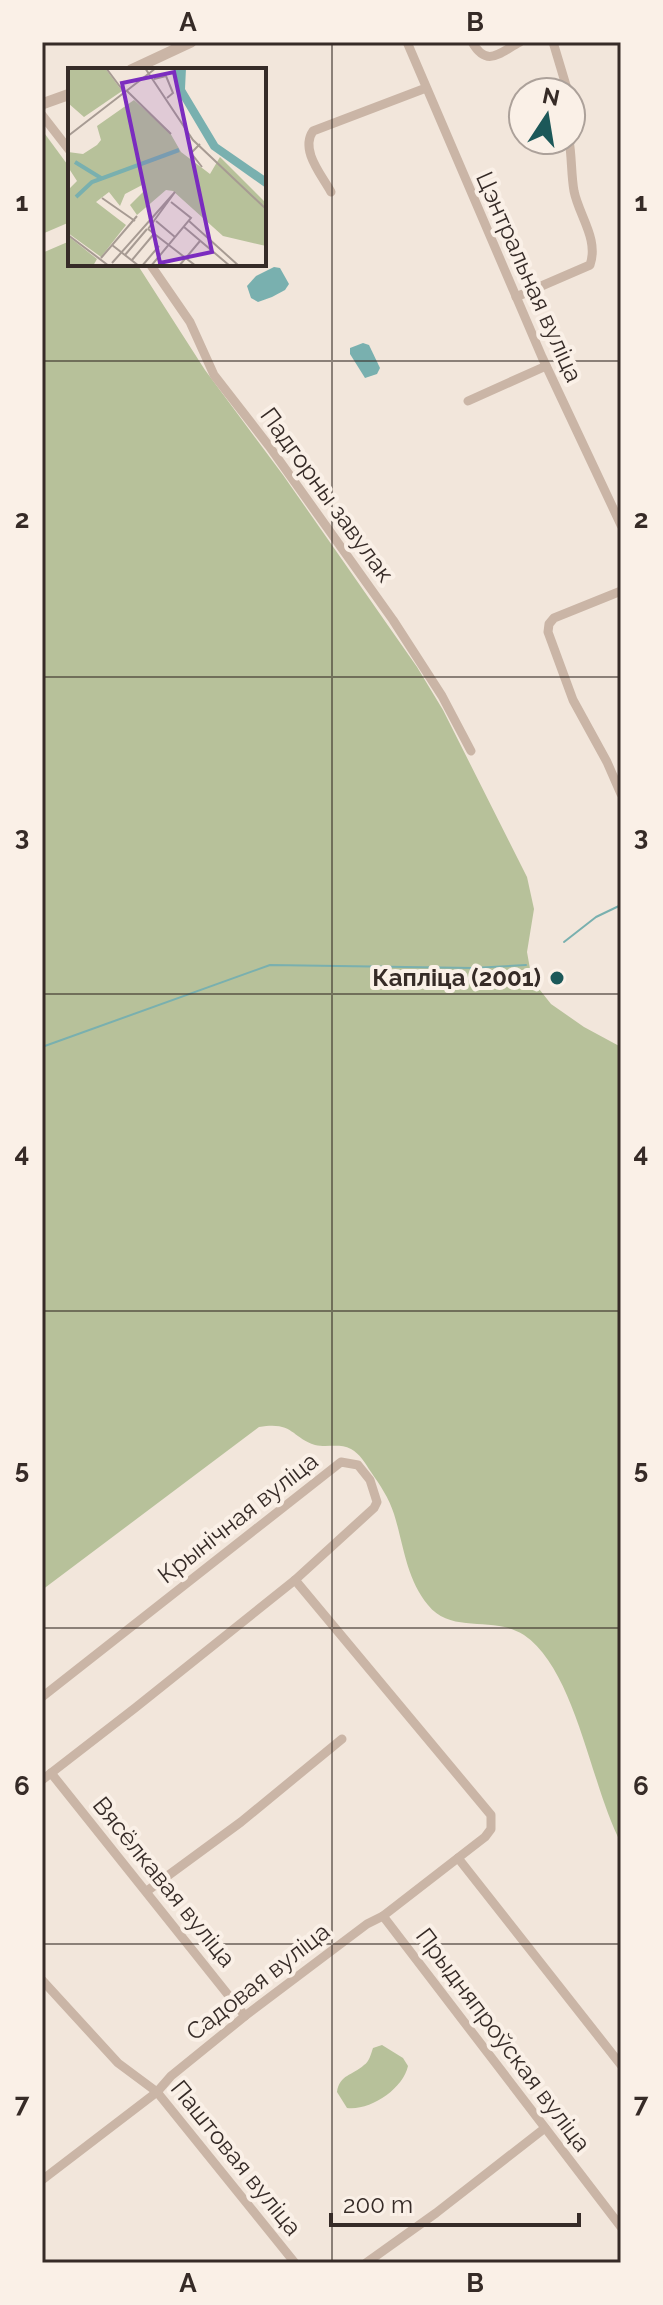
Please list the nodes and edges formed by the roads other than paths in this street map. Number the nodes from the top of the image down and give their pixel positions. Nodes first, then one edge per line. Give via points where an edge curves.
1 (191, 42) edge
2 (407, 42) edge
3 (472, 42) edge
4 (520, 42) edge
5 (553, 42) edge
6 (135, 68) edge
7 (563, 76) edge
8 (426, 88) junction
9 (68, 95) edge
10 (42, 104) edge
11 (42, 115) edge
12 (68, 148) edge
13 (571, 156) edge
14 (331, 192) dead end
15 (151, 266) edge
16 (516, 297) junction
17 (546, 366) junction
18 (468, 401) dead end
19 (621, 525) edge
20 (621, 591) edge
21 (471, 751) dead end
22 (621, 794) edge
23 (295, 1580) junction
24 (42, 1697) edge
25 (342, 1739) dead end
26 (51, 1773) junction
27 (42, 1780) edge
28 (458, 1858) junction
29 (147, 1891) junction
30 (383, 1916) junction
31 (42, 1980) edge
32 (245, 2016) junction
33 (621, 2065) edge
34 (157, 2092) junction
35 (545, 2128) junction
36 (42, 2180) edge
37 (621, 2227) edge
38 (295, 2263) edge
39 (366, 2263) edge

1 - 6 street
2 - 8 street, Цэнтральная вуліца
3 - 4 street via 484,57
5 - 7 street
8 - 14 street via 313,131 309,151
8 - 16 street, Цэнтральная вуліца
9 - 10 street
11 - 12 street
13 - 16 street via 575,196 593,246 590,265
15 - 21 street, Падгорны завулак via 190,322 214,375 393,620
16 - 17 street, Цэнтральная вуліца
17 - 18 street
17 - 19 street, Цэнтральная вуліца
20 - 22 street via 554,618 548,632 573,700
23 - 24 street, Крынічная вуліца via 374,1508 376,1494 358,1465 341,1462
23 - 26 street, Крынічная вуліца
23 - 28 street, Садовая вуліца via 491,1815 485,1837
25 - 29 street
26 - 27 street
26 - 29 street, Вясёлкавая вуліца
28 - 30 street, Садовая вуліца
28 - 33 street
29 - 32 street, Вясёлкавая вуліца
30 - 32 street, Садовая вуліца
30 - 35 street, Прыдняпроўская вуліца
31 - 34 street, Паштовая вуліца via 118,2063
32 - 34 street, Садовая вуліца
34 - 36 street, Садовая вуліца
34 - 38 street, Паштовая вуліца
35 - 37 street, Прыдняпроўская вуліца
35 - 39 street

